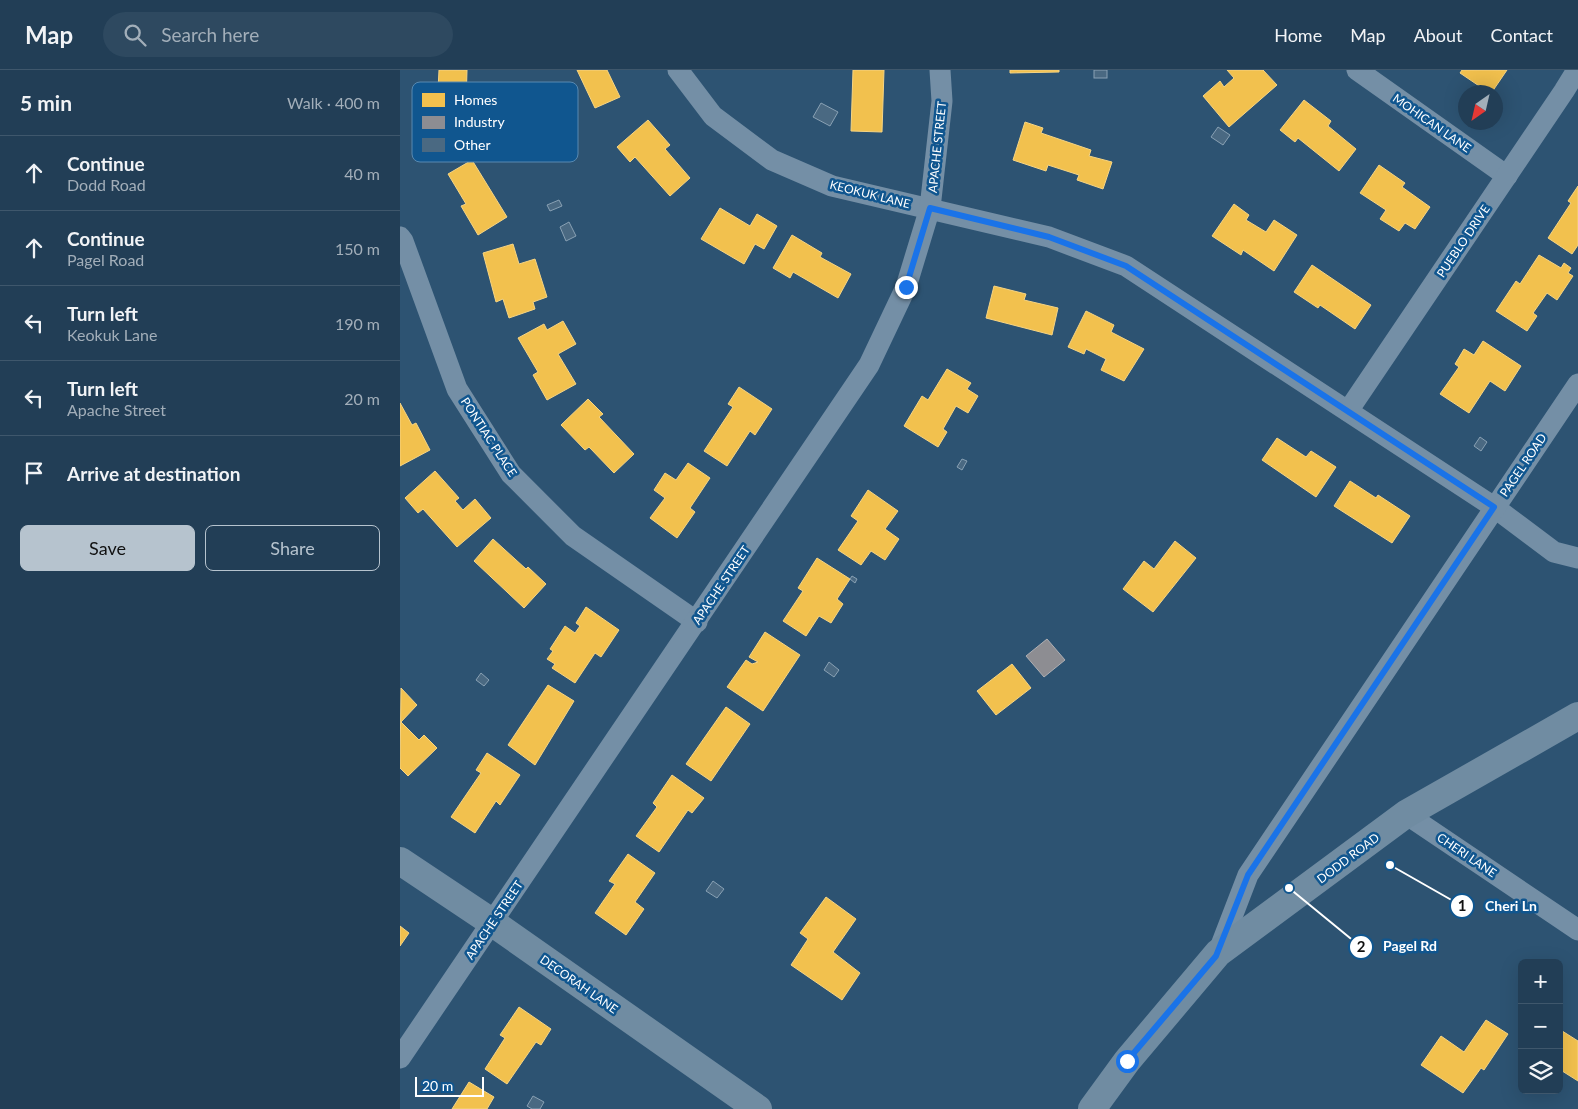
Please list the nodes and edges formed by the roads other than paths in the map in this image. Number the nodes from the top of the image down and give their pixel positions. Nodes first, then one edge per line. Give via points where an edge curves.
1 (678, 70) edge
2 (940, 70) edge
3 (1357, 70) edge
4 (1577, 70) edge
5 (1507, 176) junction
6 (930, 208) junction
7 (400, 237) edge
8 (1578, 384) edge
9 (1348, 411) junction
10 (1494, 507) junction
11 (1578, 558) edge
12 (696, 622) junction
13 (1578, 716) edge
14 (1406, 814) junction
15 (400, 861) edge
16 (493, 923) junction
17 (1578, 930) edge
18 (1218, 954) junction
19 (400, 1058) edge
20 (758, 1109) edge
21 (1092, 1109) edge

1 - 6 street, KEOKUK LANE via 713,116 772,160 832,186
2 - 6 street, APACHE STREET via 942,101
3 - 5 street, MOHICAN LANE
4 - 5 street, PUEBLO DRIVE
5 - 9 street, PUEBLO DRIVE
6 - 9 street, KEOKUK LANE via 1049,237 1126,266
6 - 12 street, APACHE STREET via 906,287 869,365
7 - 12 street, PONTIAC PLACE via 457,389 511,474 572,536
8 - 10 street, PAGEL ROAD
9 - 10 street, KEOKUK LANE
10 - 11 street, KEOKUK LANE via 1554,552
10 - 18 street, PAGEL ROAD via 1248,875
12 - 16 street, APACHE STREET
13 - 14 main road, DODD ROAD
14 - 17 street, CHERI LANE
14 - 18 main road, DODD ROAD
15 - 16 main road, DECORAH LANE
16 - 19 street, APACHE STREET
16 - 20 main road, DECORAH LANE
18 - 21 main road, DODD ROAD via 1127,1061

